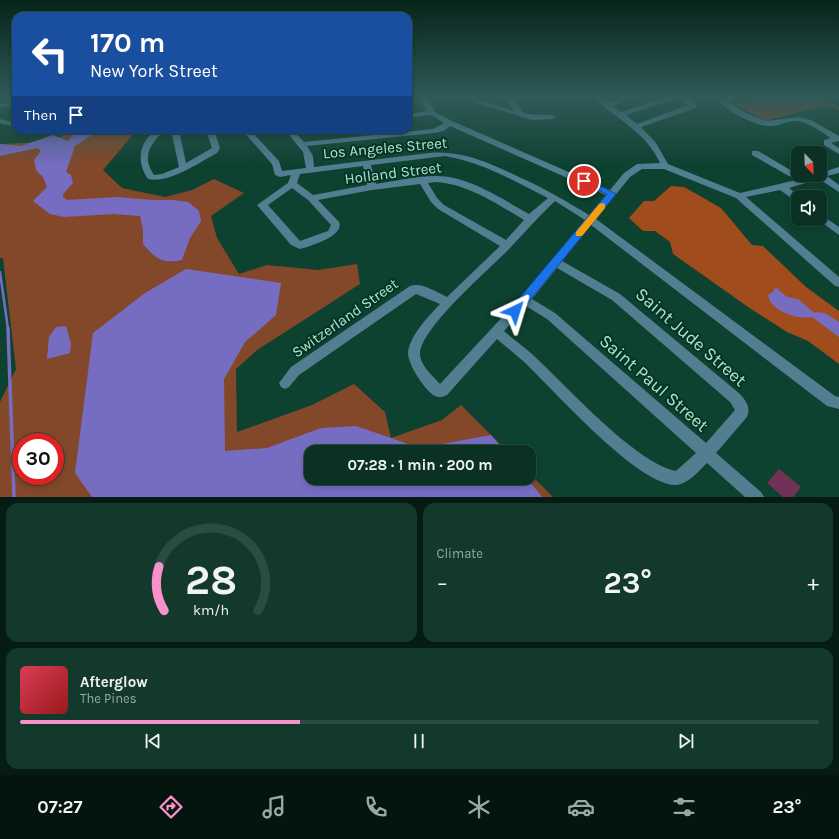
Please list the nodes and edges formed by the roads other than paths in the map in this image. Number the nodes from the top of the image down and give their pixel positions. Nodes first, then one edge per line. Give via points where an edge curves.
1 (443, 119) edge
2 (624, 119) edge
3 (657, 119) edge
4 (755, 119) edge
5 (790, 119) edge
6 (798, 119) edge
7 (0, 121) edge
8 (450, 123) junction
9 (12, 124) edge
10 (635, 127) junction
11 (412, 133) edge
12 (154, 134) edge
13 (176, 134) edge
14 (211, 134) edge
15 (250, 134) edge
16 (293, 134) edge
17 (404, 134) edge
18 (838, 138) edge
19 (303, 144) junction
20 (839, 152) edge
21 (756, 153) dead end
22 (366, 163) junction
23 (665, 166) junction
24 (182, 168) junction
25 (310, 169) junction
26 (839, 170) edge
27 (297, 172) junction
28 (791, 173) edge
29 (827, 174) edge
30 (827, 180) edge
31 (423, 181) junction
32 (800, 182) edge
33 (292, 184) junction
34 (372, 187) junction
35 (782, 187) junction
36 (839, 189) edge
37 (612, 194) junction
38 (791, 194) edge
39 (739, 196) junction
40 (554, 197) junction
41 (311, 198) junction
42 (530, 219) junction
43 (591, 220) junction
44 (827, 223) edge
45 (839, 232) edge
46 (507, 245) junction
47 (555, 262) junction
48 (839, 283) edge
49 (525, 300) junction
50 (449, 303) junction
51 (496, 332) junction
52 (285, 383) dead end
53 (839, 403) edge
54 (707, 453) junction
55 (756, 497) edge

1 - 8 street
2 - 10 street
3 - 10 street
4 - 5 street via 770,124
6 - 18 street
7 - 9 street
8 - 11 street via 434,131
8 - 37 street
10 - 23 street via 652,145
12 - 24 street via 142,159 144,168 151,177 162,178
13 - 24 street
14 - 24 street via 216,148 214,151
15 - 27 street, Los Angeles Street via 274,159 278,173
16 - 19 street
17 - 19 street
18 - 20 street via 827,142
19 - 25 street via 310,158
21 - 28 street
22 - 25 street, Los Angeles Street
22 - 34 street
22 - 40 street, Los Angeles Street via 444,154 465,157
23 - 37 street via 638,166
23 - 39 street
25 - 27 street, Los Angeles Street
26 - 29 street
27 - 33 street
30 - 36 street
31 - 34 street, Holland Street
31 - 42 street, Holland Street via 443,179 460,183
31 - 46 street via 441,207
32 - 35 street
33 - 41 street
33 - 41 street via 262,205 294,242 300,245 331,233 336,224
34 - 41 street, Holland Street
35 - 38 street
35 - 39 street
37 - 43 street
39 - 48 street
40 - 42 street
40 - 43 street, Los Angeles Street
42 - 46 street
43 - 47 street
43 - 53 street, Los Angeles Street via 832,402
44 - 45 street
46 - 50 street
47 - 49 street
47 - 54 street, Saint Jude Street via 616,297 739,402 742,412
49 - 51 street
49 - 54 street, Saint Paul Street via 551,316
50 - 51 street via 425,330 414,354 421,370 439,392
50 - 52 street, Switzerland Street via 424,290 414,289 295,372
51 - 54 street, Saint Jude Street via 526,355 600,428 647,467 673,479 680,477
54 - 55 street, Saint Paul Street

